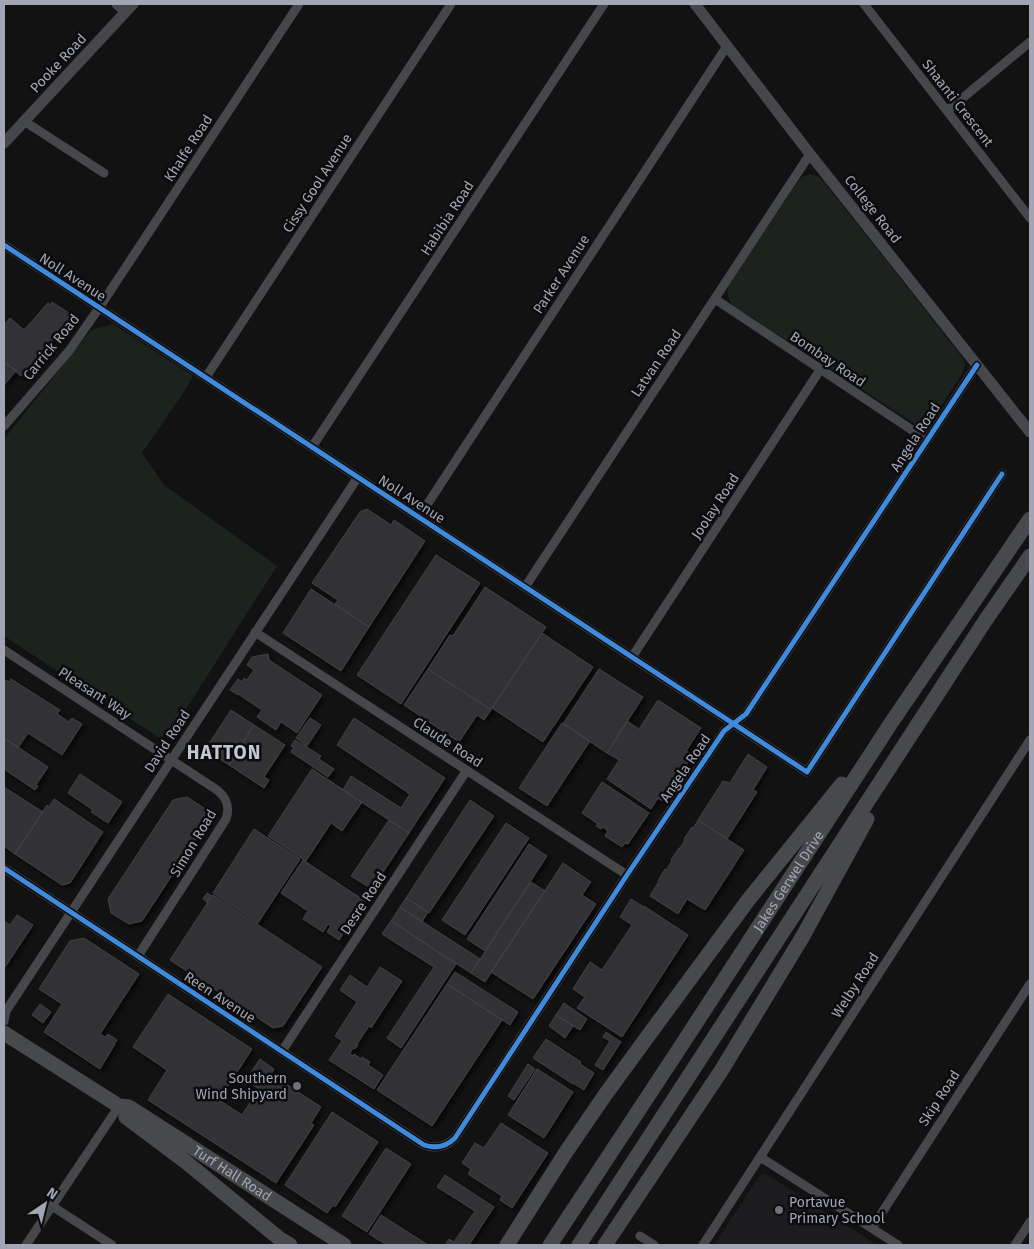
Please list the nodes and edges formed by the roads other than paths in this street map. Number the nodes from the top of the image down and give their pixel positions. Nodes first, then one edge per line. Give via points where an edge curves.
1 (116, 4) edge
2 (299, 4) edge
3 (451, 4) edge
4 (604, 4) edge
5 (695, 4) edge
6 (864, 4) edge
7 (130, 8) edge
8 (1030, 42) edge
9 (727, 46) junction
10 (947, 111) junction
11 (24, 121) junction
12 (4, 143) edge
13 (810, 154) junction
14 (104, 173) dead end
15 (1030, 218) edge
16 (4, 245) edge
17 (715, 300) junction
18 (100, 308) junction
19 (977, 365) junction
20 (820, 370) junction
21 (206, 377) junction
22 (4, 426) edge
23 (1030, 432) edge
24 (927, 440) junction
25 (312, 447) junction
26 (1002, 474) dead end
27 (358, 477) junction
28 (419, 517) junction
29 (1030, 519) edge
30 (1030, 556) edge
31 (525, 586) junction
32 (255, 632) junction
33 (4, 650) edge
34 (632, 657) junction
35 (891, 723) junction
36 (734, 724) junction
37 (912, 734) junction
38 (1030, 740) edge
39 (171, 760) junction
40 (467, 770) junction
41 (4, 868) edge
42 (626, 874) junction
43 (71, 912) junction
44 (138, 956) junction
45 (1030, 984) edge
46 (4, 1021) edge
47 (4, 1033) edge
48 (282, 1051) junction
49 (119, 1106) junction
50 (424, 1145) joint
51 (760, 1157) junction
52 (52, 1206) junction
53 (1030, 1222) edge
54 (872, 1228) junction
55 (640, 1236) dead end
56 (26, 1245) edge
57 (112, 1245) edge
58 (290, 1245) edge
59 (344, 1245) edge
60 (507, 1245) edge
61 (550, 1245) edge
62 (579, 1245) edge
63 (605, 1245) edge
64 (654, 1245) edge
65 (703, 1245) edge
66 (898, 1245) edge
67 (1015, 1245) edge

1 - 7 street
2 - 18 street, Khalfe Road
3 - 21 street, Cissy Gool Avenue
4 - 25 street, Habibia Road
5 - 9 street, College Road
6 - 10 street, Shaanti Crescent
7 - 11 street, Pooke Road
8 - 10 street
9 - 13 street, College Road
9 - 28 street, Parker Avenue
10 - 15 street, Shaanti Crescent
11 - 12 street, Pooke Road
11 - 14 street
13 - 17 street, Latvan Road
13 - 19 street, College Road
16 - 18 street, Noll Avenue
17 - 20 street, Bombay Road
17 - 31 street, Latvan Road
18 - 21 street, Noll Avenue
18 - 22 street, Carrick Road via 69,351
19 - 23 street, College Road
19 - 24 street, Angela Road
20 - 24 street, Bombay Road
20 - 34 street, Joolay Road
21 - 25 street, Noll Avenue
24 - 36 street, Angela Road via 746,714
25 - 27 street, Noll Avenue
26 - 36 street, Noll Avenue via 808,772
27 - 28 street, Noll Avenue
27 - 32 street, David Road
28 - 31 street, Noll Avenue
29 - 35 highway, Jakes Gerwel Drive
30 - 37 highway, Jakes Gerwel Drive
31 - 34 street, Noll Avenue
32 - 39 street, David Road
32 - 40 street, Claude Road
33 - 39 street, Pleasant Way
34 - 36 street, Noll Avenue
35 - 60 highway via 750,899 648,1036 594,1111
35 - 61 highway, Jakes Gerwel Drive
36 - 42 street, Angela Road via 724,731
37 - 62 highway, Jakes Gerwel Drive
37 - 63 highway via 803,936 721,1071
38 - 51 street, Welby Road
39 - 43 street, David Road
39 - 44 street, Simon Road via 221,793 227,803 228,814
40 - 42 street, Claude Road
40 - 48 street, Desre Road
41 - 43 street, Reen Avenue
42 - 50 street, Angela Road via 455,1138 439,1147
43 - 44 street, Reen Avenue
43 - 46 street, David Road via 6,1011
44 - 48 street, Reen Avenue
45 - 54 street, Skip Road
47 - 49 main road, Turf Hall Road
48 - 50 street, Reen Avenue
49 - 52 street
49 - 58 main road, Turf Hall Road via 124,1115
49 - 59 main road, Turf Hall Road via 128,1107
51 - 54 street
51 - 65 street, Welby Road
52 - 56 street
52 - 57 street
53 - 67 street
54 - 66 street
55 - 64 street

